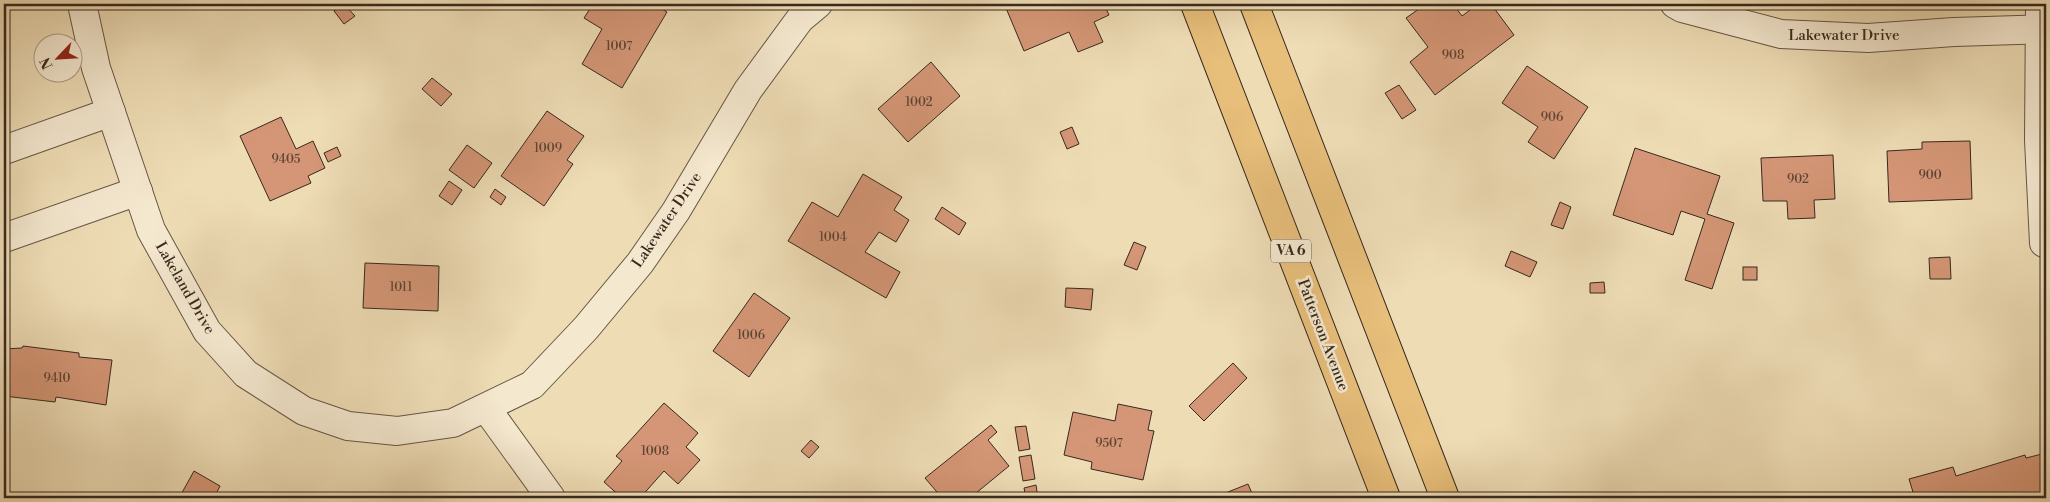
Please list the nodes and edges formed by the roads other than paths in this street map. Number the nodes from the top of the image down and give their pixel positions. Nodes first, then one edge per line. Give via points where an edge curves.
1 (82, 4) edge
2 (818, 4) edge
3 (1195, 4) edge
4 (1254, 4) edge
5 (1675, 4) edge
6 (2043, 21) edge
7 (111, 112) junction
8 (4, 150) edge
9 (138, 191) junction
10 (4, 238) edge
11 (2044, 243) dead end
12 (486, 408) junction
13 (551, 498) edge
14 (1386, 498) edge
15 (1445, 498) edge

1 - 7 street, Lakeland Drive via 96,68
2 - 12 street, Lakewater Drive via 800,19 748,90 676,211 640,263 532,386
3 - 14 main road, Patterson Avenue / VA 6
4 - 15 main road
5 - 6 street, Lakewater Drive via 1781,34 1868,38
6 - 11 street via 2039,140
7 - 8 street
7 - 9 street, Lakeland Drive
9 - 10 street
9 - 12 street, Lakeland Drive via 152,230 207,331 246,374 304,411 348,426 397,431 453,423
12 - 13 street

